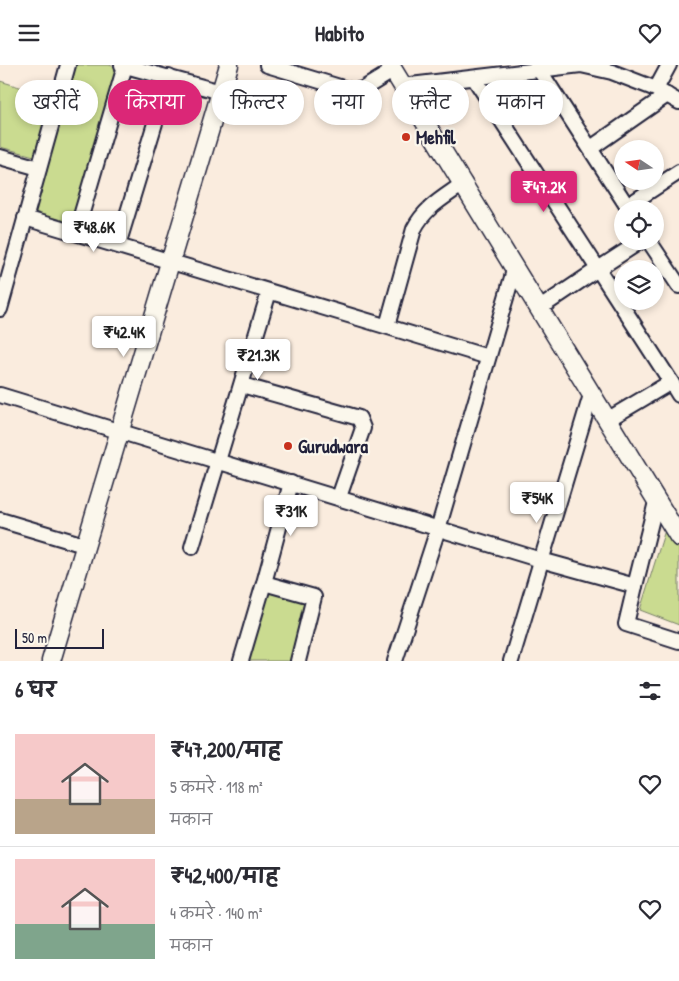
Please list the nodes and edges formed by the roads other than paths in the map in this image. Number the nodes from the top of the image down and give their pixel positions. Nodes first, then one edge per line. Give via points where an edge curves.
1 (68, 65) edge
2 (124, 65) edge
3 (229, 65) edge
4 (267, 65) edge
5 (568, 65) edge
6 (669, 65) edge
7 (392, 68) edge
8 (614, 68) edge
9 (507, 69) edge
10 (540, 71) junction
11 (169, 77) junction
12 (474, 79) junction
13 (224, 80) edge
14 (399, 80) edge
15 (464, 80) edge
16 (212, 90) edge
17 (667, 96) edge
18 (212, 120) edge
19 (427, 125) edge
20 (591, 148) junction
21 (0, 157) edge
22 (39, 169) junction
23 (679, 172) edge
24 (464, 183) junction
25 (623, 200) edge
26 (639, 200) edge
27 (25, 218) junction
28 (76, 233) junction
29 (118, 245) junction
30 (627, 250) edge
31 (656, 250) edge
32 (171, 261) junction
33 (515, 267) junction
34 (598, 269) junction
35 (678, 281) edge
36 (269, 293) junction
37 (540, 308) junction
38 (0, 309) edge
39 (387, 326) junction
40 (488, 357) junction
41 (671, 382) junction
42 (242, 385) junction
43 (0, 395) edge
44 (591, 395) junction
45 (679, 395) edge
46 (606, 420) junction
47 (118, 431) junction
48 (218, 461) junction
49 (292, 483) junction
50 (339, 497) junction
51 (656, 502) junction
52 (0, 520) edge
53 (438, 529) junction
54 (679, 537) edge
55 (84, 545) junction
56 (192, 547) dead end
57 (541, 560) junction
58 (264, 583) junction
59 (635, 586) junction
60 (679, 641) edge
61 (51, 661) edge
62 (242, 661) edge
63 (298, 661) edge
64 (395, 661) edge
65 (511, 661) edge

1 - 22 street
2 - 11 street
2 - 28 street
3 - 13 street
4 - 7 street via 353,91 363,89
5 - 8 street
5 - 10 street
6 - 17 street
7 - 14 street
8 - 17 street
9 - 10 street
9 - 12 street
10 - 20 street
11 - 16 street
11 - 29 street
12 - 15 street
12 - 34 street
17 - 20 street
18 - 32 street
19 - 24 street
20 - 25 street
21 - 22 street
22 - 27 street
23 - 26 street
24 - 33 street
24 - 39 street via 420,217
27 - 28 street
27 - 38 street
28 - 29 street
29 - 32 street
30 - 34 street
31 - 35 street
32 - 36 street
32 - 47 street
33 - 37 street
33 - 40 street
34 - 37 street
34 - 41 street
36 - 39 street
36 - 42 street
37 - 44 street
39 - 40 street
40 - 53 street
41 - 45 street
41 - 46 street
42 - 48 street
42 - 50 street via 359,418 363,429
43 - 47 street
44 - 46 street
44 - 57 street
46 - 51 street
47 - 48 street
47 - 55 street
48 - 49 street
48 - 56 street
49 - 50 street
49 - 58 street
50 - 53 street
51 - 54 street
51 - 59 street
52 - 55 street
53 - 57 street
53 - 64 street
55 - 61 street
57 - 59 street
57 - 65 street
58 - 62 street
58 - 63 street via 314,597
59 - 60 street via 626,625

